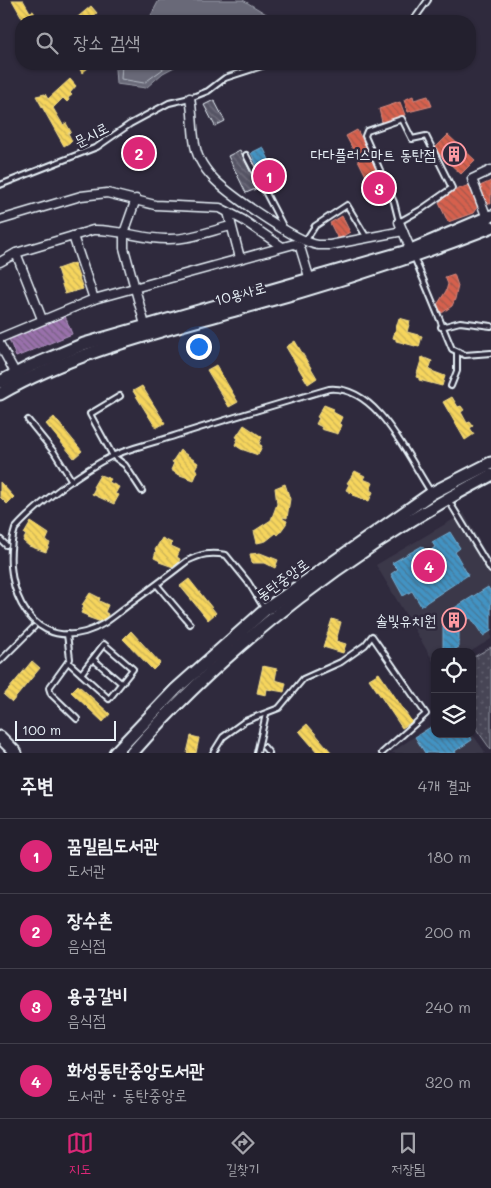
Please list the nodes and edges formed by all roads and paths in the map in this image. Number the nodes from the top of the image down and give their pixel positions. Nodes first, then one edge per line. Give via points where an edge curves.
1 (428, 0) edge
2 (417, 15) edge
3 (250, 70) edge
4 (190, 98) junction
5 (246, 155) dead end
6 (491, 170) edge
7 (0, 185) edge
8 (136, 199) junction
9 (228, 212) junction
10 (0, 220) edge
11 (490, 220) edge
12 (399, 222) junction
13 (231, 226) junction
14 (285, 229) junction
15 (403, 231) junction
16 (124, 232) junction
17 (73, 236) junction
18 (367, 238) junction
19 (306, 240) junction
20 (281, 246) junction
21 (16, 253) junction
22 (412, 253) junction
23 (240, 258) junction
24 (0, 262) edge
25 (310, 280) junction
26 (134, 288) junction
27 (94, 299) junction
28 (42, 319) junction
29 (144, 325) junction
30 (441, 326) junction
31 (491, 326) edge
32 (0, 338) edge
33 (0, 345) edge
34 (457, 352) junction
35 (491, 353) edge
36 (18, 378) junction
37 (0, 382) edge
38 (451, 386) dead end
39 (0, 394) edge
40 (120, 396) dead end
41 (28, 420) dead end
42 (113, 456) junction
43 (491, 463) edge
44 (491, 475) edge
45 (72, 481) junction
46 (142, 491) dead end
47 (432, 494) junction
48 (448, 499) junction
49 (0, 539) edge
50 (6, 544) junction
51 (3, 551) dead end
52 (491, 570) edge
53 (157, 585) junction
54 (265, 610) junction
55 (24, 617) dead end
56 (190, 624) dead end
57 (34, 627) junction
58 (67, 634) junction
59 (93, 659) junction
60 (0, 662) edge
61 (68, 662) junction
62 (81, 674) junction
63 (121, 684) junction
64 (266, 714) junction
65 (77, 719) dead end
66 (0, 737) edge
67 (264, 747) dead end
68 (16, 753) edge
69 (115, 753) edge
70 (132, 753) edge
71 (213, 753) edge
72 (256, 753) edge
73 (269, 753) edge
74 (382, 753) edge

1 - 2 lane
3 - 4 lane, 문시로 via 225,78 208,91
4 - 7 lane, 문시로 via 169,102 97,146
4 - 14 street via 195,144 205,169 227,189
5 - 14 lane
6 - 11 street via 472,179
8 - 9 street via 155,205 220,208
8 - 10 street via 107,193 89,195
8 - 16 street
9 - 13 street
9 - 20 street
11 - 22 street, 10용사로
12 - 12 lane via 452,188 426,136 412,139 402,119 368,130 365,136 394,202
12 - 15 street
13 - 16 street via 166,240
13 - 23 street
14 - 19 street
15 - 18 street
15 - 22 street
16 - 17 street via 99,230
16 - 26 street via 124,248
17 - 21 street
17 - 27 street
18 - 19 street via 330,245
18 - 19 lane via 347,205 315,226
20 - 23 street
20 - 25 street via 294,244 300,247
21 - 24 street
21 - 28 street
22 - 25 street, 10용사로
22 - 30 lane
22 - 36 street, 10용사로 via 355,276 113,345
23 - 26 street
25 - 29 street, 10용사로
26 - 27 street
26 - 29 street
27 - 28 street
28 - 32 street
29 - 36 street, 10용사로 via 84,344
30 - 31 lane via 460,322
30 - 34 lane via 452,349
33 - 36 street
34 - 35 lane via 473,356
34 - 38 lane via 458,371
36 - 37 street, 10용사로
36 - 39 street, 10용사로
40 - 42 lane via 90,414
41 - 45 lane
42 - 45 lane
42 - 46 lane via 125,465
42 - 47 lane via 279,403 343,388 366,401 381,416
43 - 47 street, 동탄중앙로
44 - 48 street, 동탄중앙로
45 - 50 lane via 16,528
47 - 54 street, 동탄중앙로
48 - 52 lane
48 - 70 street, 동탄중앙로 via 348,563 259,630 204,678
49 - 50 lane
50 - 51 lane
53 - 54 lane via 201,554 226,555
53 - 56 lane
53 - 58 lane via 102,625
54 - 69 street, 동탄중앙로 via 176,689
55 - 57 lane
57 - 58 lane
57 - 60 lane
58 - 61 lane
59 - 62 lane
59 - 63 lane
59 - 63 lane via 104,644 133,669
61 - 62 lane
61 - 65 lane via 49,688 51,694
62 - 63 lane via 109,699
64 - 71 lane via 246,720 223,737
64 - 72 lane
64 - 74 lane via 279,708 303,680 341,662 372,636 426,714
66 - 68 street
67 - 73 lane

